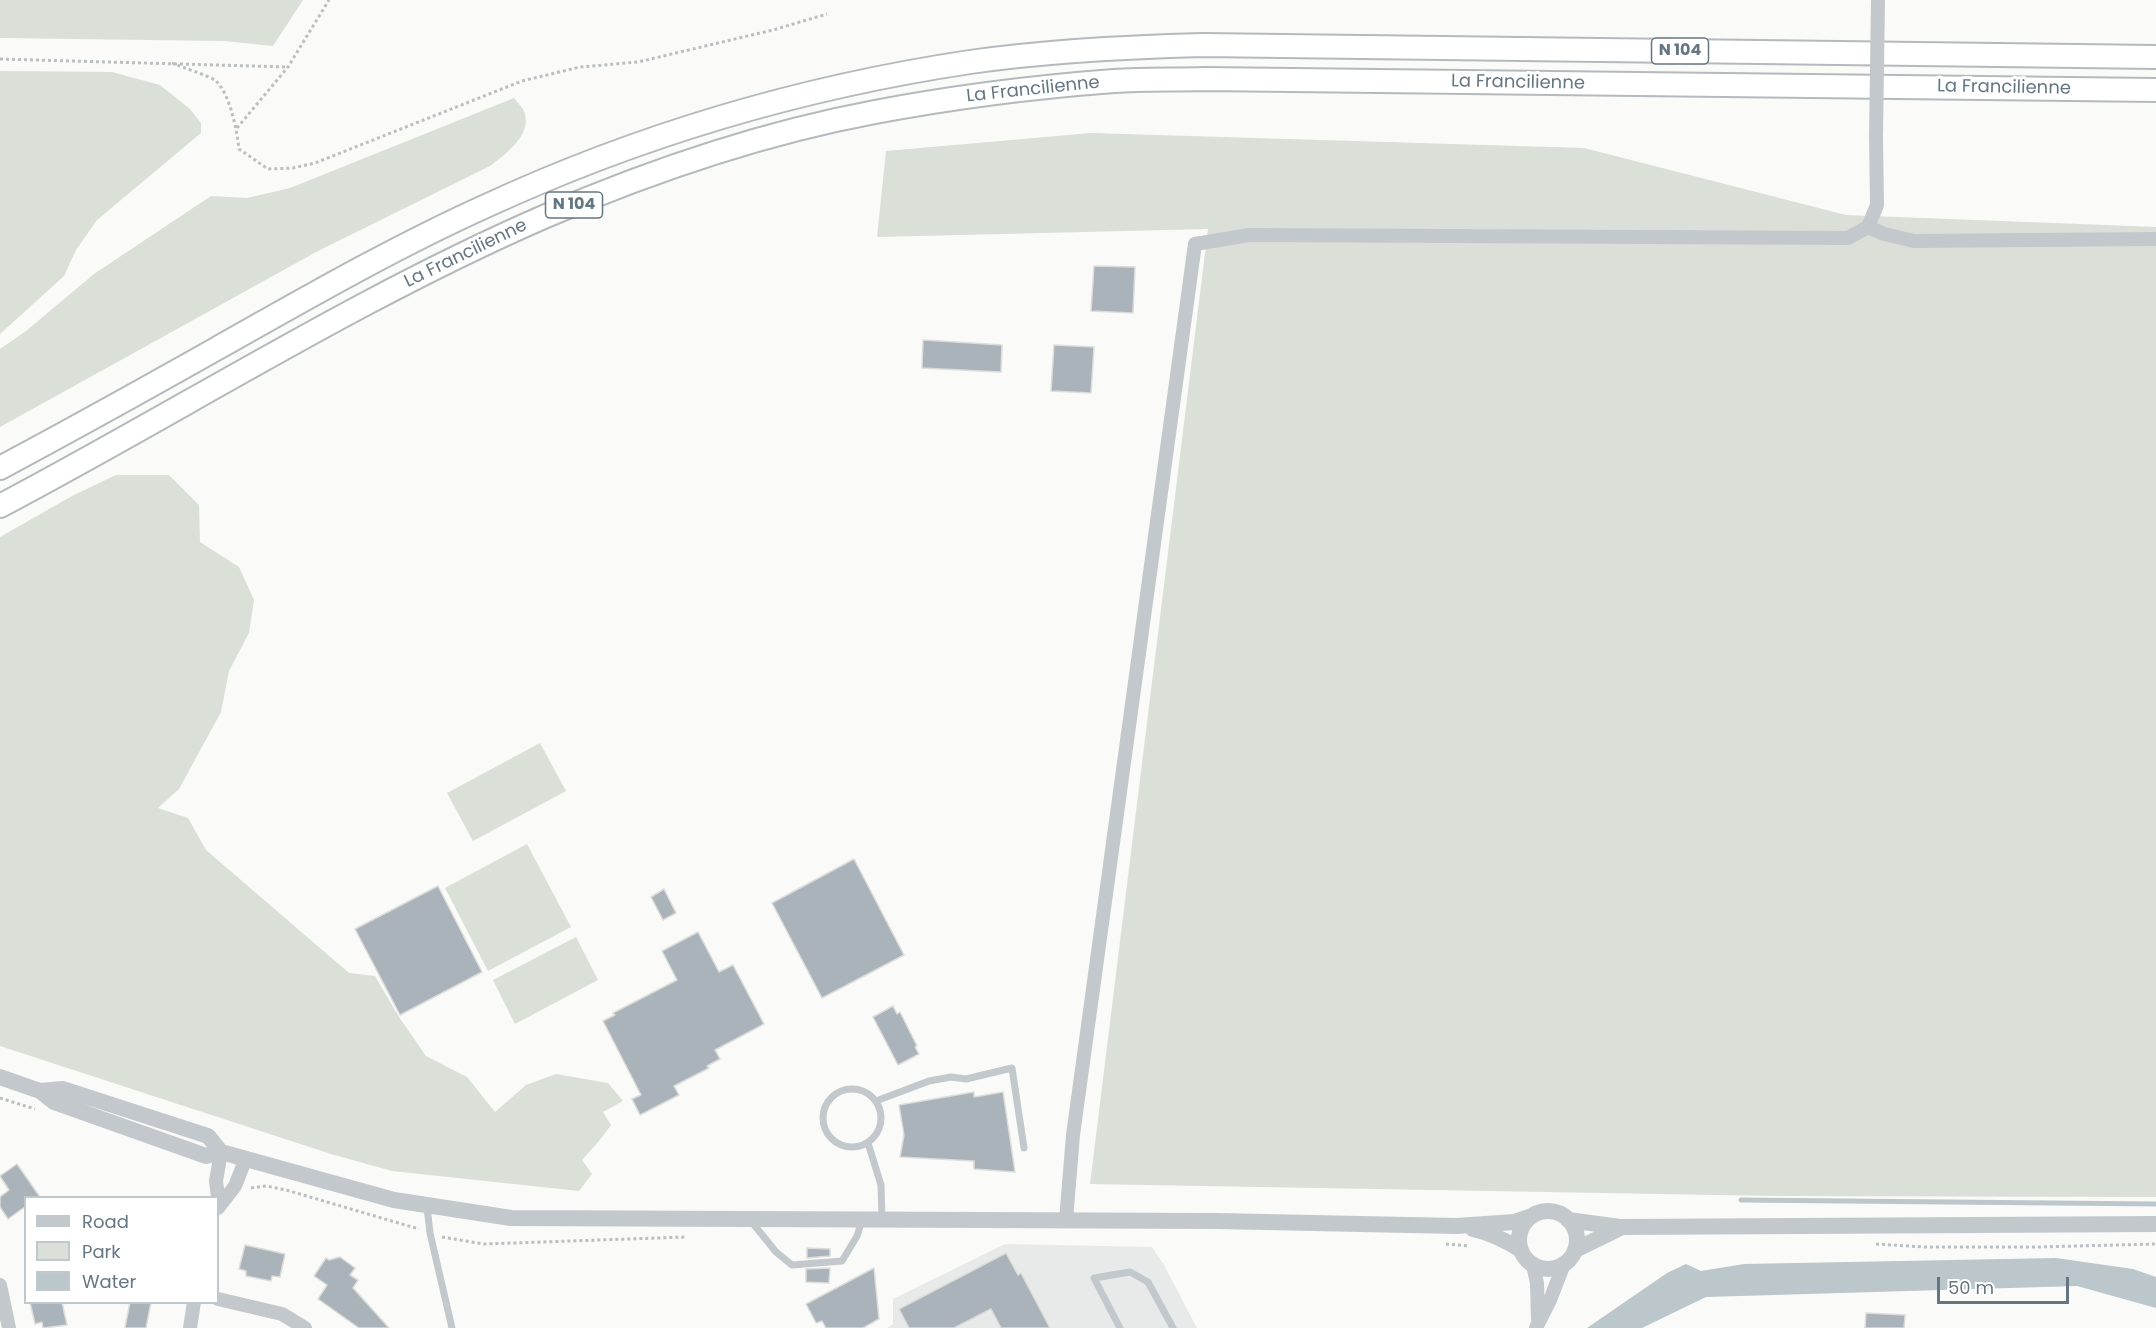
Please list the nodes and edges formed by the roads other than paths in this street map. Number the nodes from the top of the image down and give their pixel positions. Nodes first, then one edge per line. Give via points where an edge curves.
1 (1878, 0) edge
2 (2156, 57) edge
3 (2156, 90) edge
4 (1868, 227) junction
5 (2156, 239) edge
6 (0, 468) edge
7 (0, 506) edge
8 (0, 1077) edge
9 (876, 1101) junction
10 (868, 1143) junction
11 (1024, 1148) dead end
12 (221, 1152) junction
13 (246, 1158) junction
14 (217, 1196) edge
15 (219, 1205) edge
16 (427, 1205) junction
17 (1532, 1216) junction
18 (749, 1219) junction
19 (863, 1219) junction
20 (882, 1219) junction
21 (1066, 1220) junction
22 (1568, 1220) junction
23 (2156, 1224) edge
24 (1457, 1226) junction
25 (1620, 1227) junction
26 (1521, 1250) junction
27 (1575, 1250) junction
28 (1564, 1264) junction
29 (1533, 1265) junction
30 (0, 1286) edge
31 (219, 1299) edge
32 (194, 1304) edge
33 (1537, 1325) edge
34 (9, 1328) edge
35 (190, 1328) edge
36 (304, 1328) edge
37 (452, 1328) edge
38 (1120, 1328) edge
39 (1173, 1328) edge

1 - 4 street, bridge via 1876,205
2 - 6 highway, La Francilienne / N 104 via 1203,45 1115,47 971,62 869,80 701,122 495,201 309,297
3 - 7 highway, La Francilienne / N 104 via 1139,80 976,95 873,112 710,155 527,225 325,326
4 - 5 street via 1914,240
4 - 21 street via 1848,238 1249,235 1195,244 1076,1112
8 - 12 street via 40,1091 54,1102 206,1156
9 - 10 lane via 882,1119 875,1137
9 - 10 lane via 861,1089 851,1088 834,1095 824,1111 826,1130 839,1144 859,1147
9 - 11 lane via 929,1081 966,1079 1012,1068
10 - 20 lane via 881,1185
12 - 13 street
12 - 14 street
13 - 15 street via 235,1186
13 - 16 street via 394,1200
16 - 18 street via 511,1218
16 - 37 lane
17 - 22 street via 1551,1211
17 - 24 street via 1514,1222
17 - 26 street via 1521,1231
18 - 19 street
18 - 19 lane via 792,1265 842,1261
19 - 20 street
20 - 21 street
21 - 24 street
22 - 25 street
22 - 27 street via 1576,1234
23 - 25 street
24 - 26 street via 1487,1232
25 - 27 street
26 - 29 street
27 - 28 street
28 - 29 street via 1549,1269
28 - 33 street
29 - 33 street via 1539,1303
30 - 34 street
31 - 36 street via 282,1314
32 - 35 street
38 - 39 lane via 1094,1278 1130,1272 1148,1282

